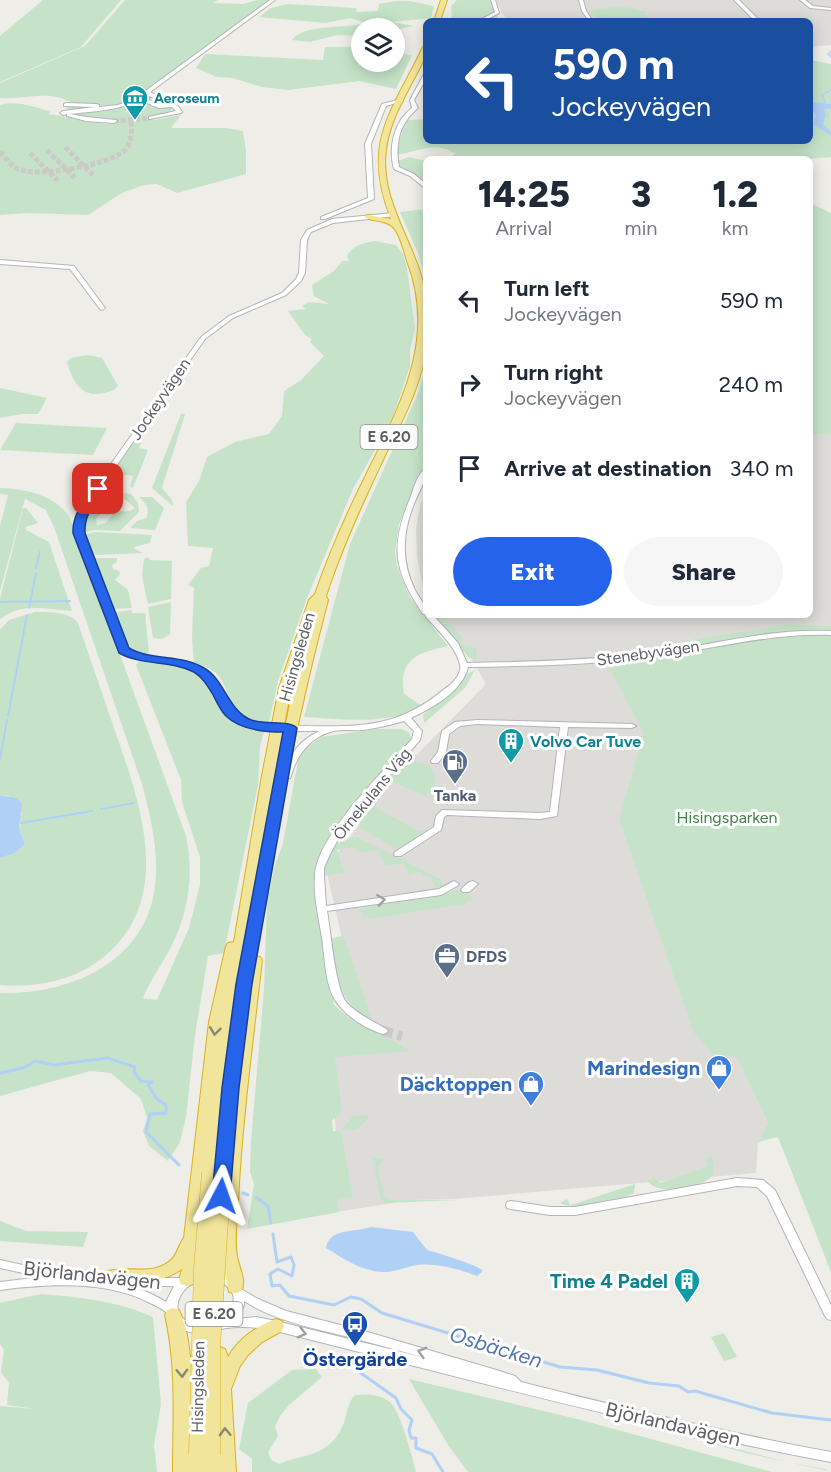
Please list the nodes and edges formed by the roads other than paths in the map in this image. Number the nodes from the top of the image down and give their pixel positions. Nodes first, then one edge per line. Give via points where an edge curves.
1 (273, 0) edge
2 (444, 0) edge
3 (493, 0) edge
4 (581, 0) edge
5 (736, 0) edge
6 (802, 0) edge
7 (831, 9) edge
8 (438, 18) edge
9 (486, 18) edge
10 (589, 18) edge
11 (755, 18) edge
12 (423, 53) edge
13 (423, 80) edge
14 (147, 93) junction
15 (401, 100) junction
16 (66, 105) dead end
17 (110, 107) junction
18 (151, 118) tunnel mouth
19 (114, 121) tunnel mouth
20 (423, 185) edge
21 (388, 201) junction
22 (393, 215) junction
23 (368, 217) junction
24 (319, 225) junction
25 (397, 226) junction
26 (0, 262) edge
27 (102, 308) dead end
28 (423, 476) edge
29 (423, 608) edge
30 (431, 618) edge
31 (831, 633) edge
32 (464, 665) junction
33 (407, 719) junction
34 (564, 725) junction
35 (632, 726) dead end
36 (284, 728) junction
37 (343, 728) junction
38 (435, 761) dead end
39 (279, 790) junction
40 (398, 854) dead end
41 (258, 873) junction
42 (454, 884) dead end
43 (323, 909) junction
44 (383, 1031) tunnel mouth
45 (511, 1205) dead end
46 (192, 1234) junction
47 (0, 1264) edge
48 (111, 1276) junction
49 (185, 1281) junction
50 (0, 1286) edge
51 (237, 1290) junction
52 (172, 1312) junction
53 (831, 1316) edge
54 (222, 1325) junction
55 (276, 1326) junction
56 (517, 1385) junction
57 (223, 1391) junction
58 (831, 1457) edge
59 (207, 1460) edge
60 (182, 1472) edge
61 (198, 1472) edge
62 (227, 1472) edge

1 - 14 street
2 - 8 highway
3 - 9 street via 497,13
4 - 10 street
5 - 11 street
6 - 7 street via 812,7
12 - 15 highway, Hisingsleden / E 6.20
13 - 20 street via 412,100 415,108 405,116 394,147 396,168
14 - 17 street via 130,103
14 - 18 street via 147,101 159,106 172,105 179,111
15 - 21 highway, Hisingsleden / E 6.20 via 382,151
15 - 24 street via 384,105 368,144 371,199 324,218
16 - 17 street
17 - 19 street via 63,113
21 - 22 highway, Hisingsleden / E 6.20
21 - 23 highway via 382,211
22 - 23 street
22 - 25 highway, Hisingsleden / E 6.20
23 - 24 street
23 - 25 highway
24 - 36 street, Jockeyvägen via 306,235 302,273 295,285 231,317 198,344 88,502 78,524 123,650 134,656 199,669 211,680 231,714 254,726
25 - 36 highway, Hisingsleden / E 6.20 via 420,287 423,317 419,358 408,396 348,524 320,596 323,600
26 - 27 street via 72,267
28 - 29 street via 403,525 399,551 405,579
30 - 32 street via 455,645
31 - 32 street, Stenebyvägen via 776,632 659,654 586,662
32 - 33 street via 453,687
33 - 37 street via 379,726
33 - 43 street, Örnekulans Väg via 418,731 416,740 351,816 327,852 320,875
34 - 35 street, Örnekulans Väg
34 - 38 street, Örnekulans Väg via 458,724 445,733 442,752
34 - 40 street via 554,814 445,812 438,828
36 - 37 street
36 - 39 highway, Hisingsleden / E 6.20
36 - 41 highway, Hisingsleden / E 6.20
37 - 39 street via 315,735 300,747
39 - 41 highway, Hisingsleden / E 6.20
41 -> 46 highway via 242,897 216,1022
41 - 51 highway via 259,925 230,1202 229,1256
41 - 59 highway, Hisingsleden / E 6.20, bridge via 228,1066
43 -> 42 street via 441,891
43 - 44 street, Örnekulans Väg via 335,992 350,1013
45 - 53 street via 574,1210 745,1181 759,1183 771,1193
46 - 48 highway via 184,1257 174,1267 150,1276
46 - 49 highway via 192,1261
47 - 48 street, Björlandavägen
48 - 49 street, Björlandavägen via 143,1282
49 - 51 street via 213,1275 224,1278
49 - 52 street via 172,1295
50 - 52 street, Björlandavägen via 33,1281 74,1282 140,1294
51 - 54 street via 238,1310
56 -> 51 street, Björlandavägen via 511,1379 422,1352 300,1321 261,1307
52 - 54 street via 180,1323 194,1329
52 -> 60 highway via 182,1374
54 - 55 street, Björlandavägen via 256,1322
54 - 57 highway via 219,1362
55 -> 56 street, Björlandavägen
55 - 57 highway via 254,1338 236,1356
56 - 58 street, Björlandavägen via 657,1421
62 -> 57 highway
59 - 61 highway, Hisingsleden / E 6.20

